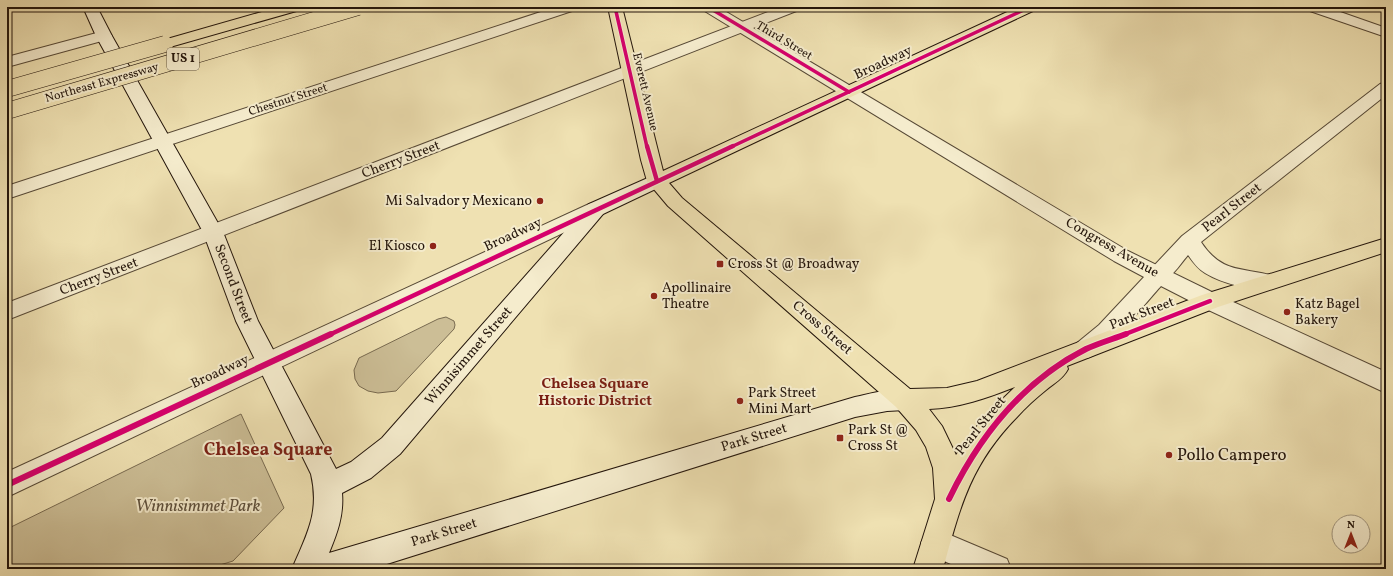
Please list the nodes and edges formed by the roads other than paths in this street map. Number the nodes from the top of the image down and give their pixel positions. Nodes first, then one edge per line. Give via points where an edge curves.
1 (90, 7) edge
2 (295, 7) edge
3 (358, 7) edge
4 (570, 7) edge
5 (615, 7) edge
6 (708, 7) edge
7 (794, 7) edge
8 (1030, 7) edge
9 (1312, 7) edge
10 (742, 27) junction
11 (1386, 33) edge
12 (104, 36) junction
13 (7, 62) edge
14 (630, 71) junction
15 (1386, 87) edge
16 (7, 89) edge
17 (849, 92) junction
18 (7, 110) edge
19 (162, 141) junction
20 (657, 181) junction
21 (7, 193) edge
22 (596, 209) junction
23 (213, 232) junction
24 (1189, 241) junction
25 (1386, 245) edge
26 (1158, 275) junction
27 (1266, 282) junction
28 (1210, 301) junction
29 (7, 312) edge
30 (1083, 350) junction
31 (269, 362) junction
32 (1386, 383) edge
33 (905, 400) junction
34 (7, 485) edge
35 (329, 486) junction
36 (949, 499) junction
37 (932, 556) edge
38 (307, 569) edge
39 (325, 569) edge
40 (996, 569) edge

1 - 12 street, Second Street
2 - 16 main road, bridge
3 - 18 main road, Northeast Expressway / US 1, bridge
4 - 19 street, Chestnut Street
5 - 14 main road, Everett Avenue
6 - 10 street, Third Street
7 - 10 street, Cherry Street
8 - 17 main road, Broadway
9 - 11 street
10 - 14 street, Cherry Street
10 - 17 street, Third Street
12 - 13 street
12 - 19 street, Second Street
14 - 20 main road, Everett Avenue
14 - 23 street, Cherry Street
15 - 24 street, Pearl Street
17 - 20 main road, Broadway
17 - 26 street, Congress Avenue via 1121,256
19 - 21 street, Chestnut Street
19 - 23 street, Second Street
20 - 22 street, Broadway
20 - 33 main road, Cross Street via 675,202
22 - 31 street, Broadway
22 - 35 street, Winnisimmet Street via 391,446 361,470
23 - 29 street, Cherry Street
23 - 31 street, Second Street via 247,321
24 - 26 street, Pearl Street
24 - 27 street via 1200,258 1218,272 1232,277
25 - 27 main road, Park Street
26 - 28 street, Congress Avenue
26 - 30 street, Pearl Street via 1107,332
27 - 28 main road, Park Street
28 - 30 main road, Park Street
28 - 32 street, Congress Avenue
30 - 33 main road, Park Street via 975,392 947,398
30 - 36 main road, Pearl Street via 1043,378 1004,413 970,456
31 - 34 street, Broadway
31 - 35 street, Second Street
33 - 36 main road, Cross Street via 928,426 945,458
33 - 39 street, Park Street via 855,407
35 - 38 street, Second Street via 328,515
36 - 37 main road, Pearl Street
37 - 40 street

